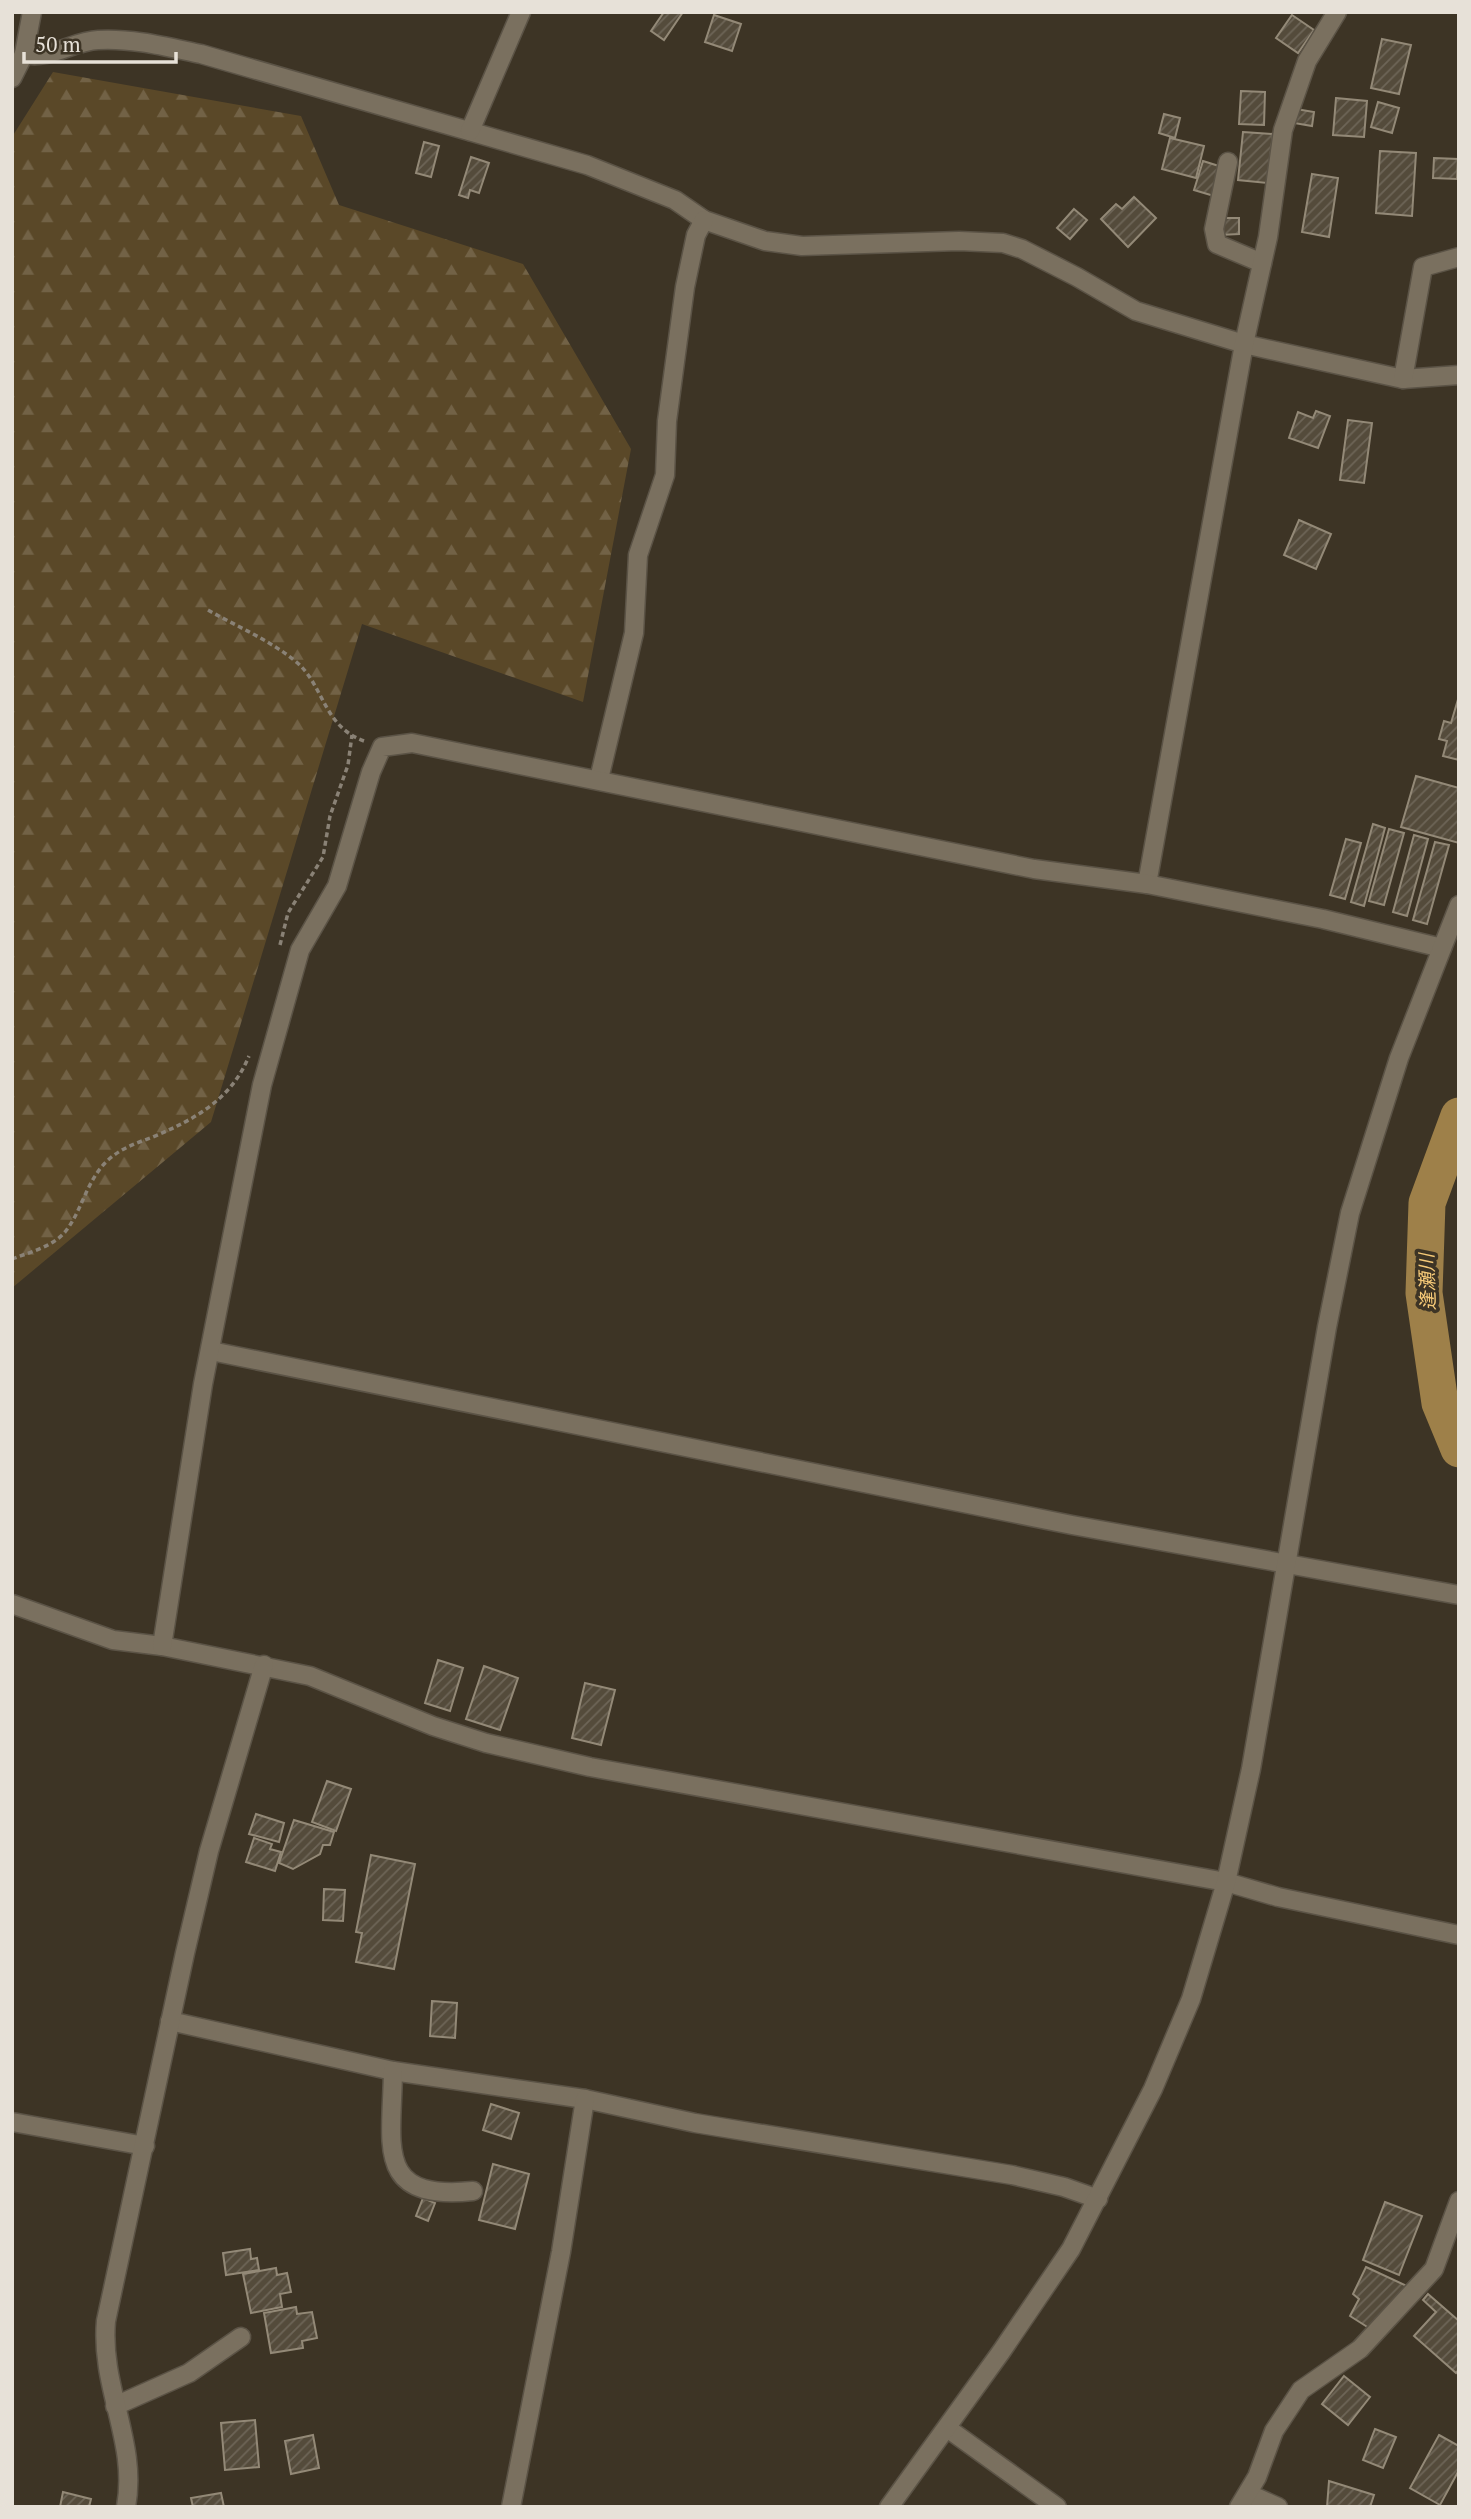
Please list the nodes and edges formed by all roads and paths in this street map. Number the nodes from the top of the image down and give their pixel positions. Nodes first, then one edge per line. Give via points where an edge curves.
1 (32, 12) edge
2 (521, 12) edge
3 (1337, 12) edge
4 (24, 54) junction
5 (12, 78) edge
6 (470, 131) junction
7 (1228, 162) dead end
8 (704, 220) junction
9 (1459, 257) edge
10 (1262, 263) junction
11 (1244, 344) junction
12 (1459, 375) edge
13 (1403, 379) junction
14 (208, 610) dead end
15 (352, 735) junction
16 (382, 747) junction
17 (599, 779) junction
18 (1147, 884) junction
19 (1459, 905) edge
20 (1442, 948) junction
21 (278, 950) dead end
22 (252, 1050) dead end
23 (12, 1259) edge
24 (211, 1351) junction
25 (1286, 1564) junction
26 (1459, 1595) edge
27 (12, 1604) edge
28 (162, 1646) junction
29 (264, 1665) junction
30 (1226, 1882) junction
31 (1459, 1936) edge
32 (170, 2021) junction
33 (393, 2071) junction
34 (584, 2099) junction
35 (12, 2122) edge
36 (145, 2146) junction
37 (473, 2191) dead end
38 (1098, 2199) junction
39 (1459, 2201) edge
40 (241, 2337) dead end
41 (115, 2406) junction
42 (947, 2428) junction
43 (1244, 2500) edge
44 (126, 2507) edge
45 (511, 2507) edge
46 (888, 2507) edge
47 (1057, 2507) edge
48 (1278, 2507) edge

1 - 4 street
2 - 6 street
3 - 10 street via 1294,92 1283,131
4 - 5 street
4 - 6 street via 50,53 92,41 145,42
6 - 8 street via 627,178 675,200
7 - 10 street via 1214,229 1217,244
8 - 11 street via 790,245 959,241 1013,245 1136,311
8 - 17 street via 696,235 685,287 668,408 665,475 638,555 634,633
9 - 13 street via 1423,267
10 - 11 street
11 - 13 street
11 - 18 street
12 - 13 street
14 - 15 path via 295,660 311,678 324,707
15 - 16 path
15 - 21 path via 323,857 288,913
16 - 17 street via 412,743
16 - 24 street via 337,886 300,950 289,987 262,1085
17 - 18 street via 1034,869
18 - 20 street
19 - 20 street
20 - 25 street via 1399,1058 1350,1213
22 - 23 path via 240,1078 215,1104 116,1154 96,1174 66,1230 48,1245
24 - 25 street
24 - 28 street via 183,1494
25 - 26 street
25 - 30 street via 1251,1769
27 - 28 street via 113,1640
28 - 29 street
29 - 30 street via 310,1676 486,1743 590,1767
29 - 32 street via 209,1851
30 - 31 street
30 - 38 street via 1191,1999
32 - 33 street
32 - 36 street
33 - 34 street
33 - 37 street via 392,2153 401,2175 417,2189 442,2194
34 - 38 street via 695,2123 1012,2175
34 - 45 street via 561,2252
35 - 36 street
36 - 41 street via 106,2321 104,2355
38 - 42 street via 1071,2249
39 - 43 street via 1434,2269 1360,2349 1301,2390 1275,2431
40 - 41 street via 189,2373
41 - 44 street via 130,2473
42 - 46 street
42 - 47 street
43 - 48 street

